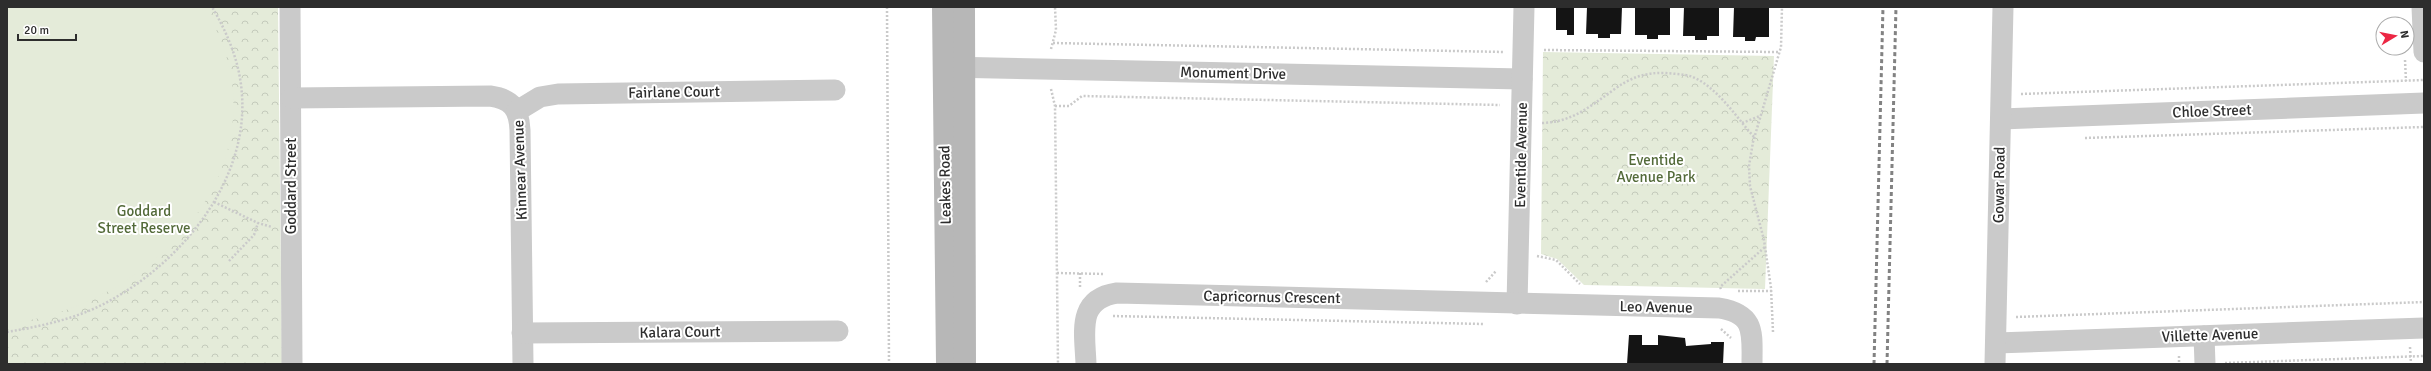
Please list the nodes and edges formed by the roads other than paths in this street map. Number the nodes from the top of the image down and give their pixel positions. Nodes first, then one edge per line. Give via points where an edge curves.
1 (290, 7) edge
2 (943, 7) edge
3 (964, 7) edge
4 (1524, 7) edge
5 (2003, 7) edge
6 (2422, 7) edge
7 (2424, 52) edge
8 (944, 67) junction
9 (965, 67) junction
10 (1522, 79) junction
11 (835, 90) dead end
12 (291, 98) junction
13 (2424, 103) edge
14 (517, 111) junction
15 (2001, 119) junction
16 (1517, 304) junction
17 (2424, 328) edge
18 (838, 331) dead end
19 (522, 333) junction
20 (2204, 336) junction
21 (1996, 343) junction
22 (292, 364) edge
23 (522, 364) edge
24 (947, 364) edge
25 (965, 364) edge
26 (1086, 364) edge
27 (1752, 364) edge
28 (1995, 364) edge
29 (2205, 364) edge

1 - 12 street, Goddard Street
2 - 8 main road, Leakes Road
3 - 9 main road, Leakes Road
4 - 10 street, Eventide Avenue
5 - 15 street, Gowar Road
6 - 7 street
8 - 9 street, Monument Drive
8 - 24 main road, Leakes Road
9 - 10 street, Monument Drive
9 - 25 main road, Leakes Road
10 - 16 street, Eventide Avenue
11 - 14 street, Fairlane Court via 558,94 540,97
12 - 14 street, Kinnear Avenue via 490,96 507,101
12 - 22 street, Goddard Street
13 - 15 street, Chloe Street
14 - 19 street, Kinnear Avenue via 520,130
15 - 21 street, Gowar Road
16 - 26 street, Capricornus Crescent via 1117,293 1104,295 1087,311
16 - 27 street, Leo Avenue via 1721,295 1750,325
17 - 20 street, Villette Avenue
18 - 19 street, Kalara Court
19 - 23 street, Kinnear Avenue
20 - 21 street, Villette Avenue
20 - 29 street
21 - 28 street, Gowar Road

